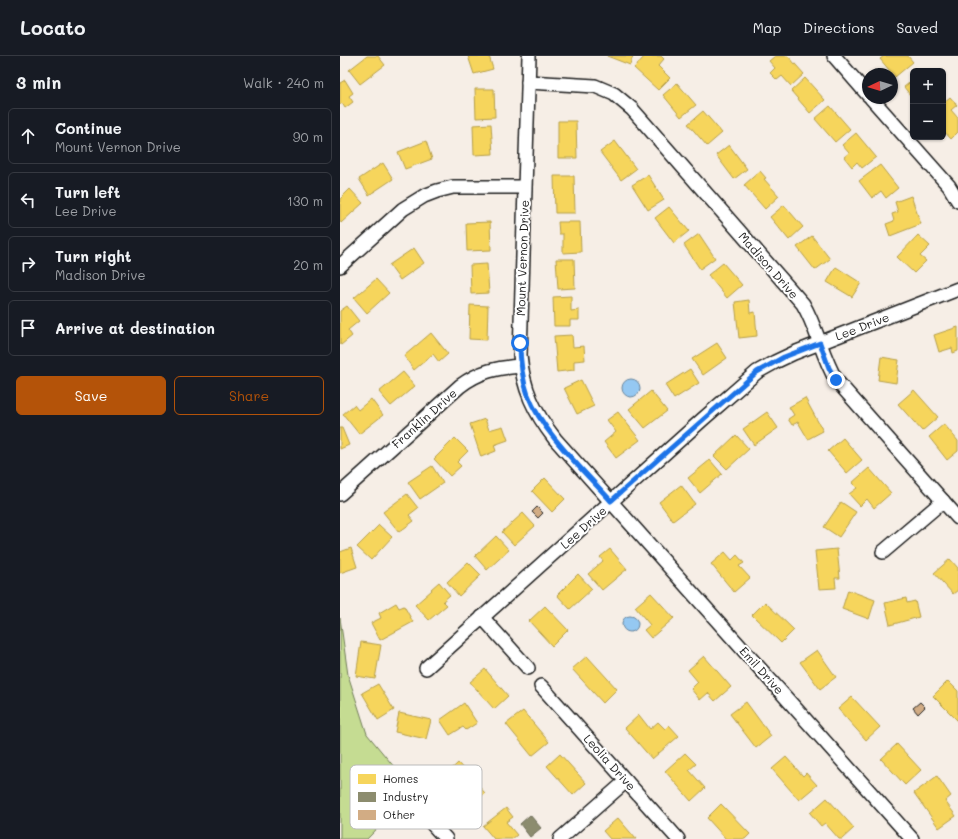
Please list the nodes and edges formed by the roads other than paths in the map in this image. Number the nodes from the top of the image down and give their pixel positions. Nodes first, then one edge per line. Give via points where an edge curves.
1 (529, 56) edge
2 (834, 56) edge
3 (528, 82) junction
4 (862, 88) edge
5 (876, 104) edge
6 (524, 187) junction
7 (958, 201) edge
8 (340, 266) edge
9 (958, 289) edge
10 (820, 343) junction
11 (521, 366) junction
12 (340, 494) edge
13 (611, 501) junction
14 (943, 501) junction
15 (958, 518) edge
16 (883, 552) dead end
17 (482, 617) junction
18 (426, 668) dead end
19 (528, 668) dead end
20 (541, 686) dead end
21 (626, 781) junction
22 (437, 829) edge
23 (446, 839) edge
24 (560, 839) edge
25 (678, 839) edge
26 (912, 839) edge

1 - 3 street, Mount Vernon Drive
2 - 4 street
3 - 6 street, Mount Vernon Drive
3 - 10 street, Madison Drive via 595,86 623,100 803,304
5 - 7 street via 949,186
6 - 8 street via 453,187 437,190 403,209
6 - 11 street, Mount Vernon Drive
9 - 10 street, Lee Drive
10 - 13 street, Lee Drive via 784,357 757,372
10 - 14 street, Madison Drive via 836,380
11 - 12 street, Franklin Drive via 491,370 469,379
11 - 13 street, Mount Vernon Drive via 528,394 544,425
13 - 17 street, Lee Drive
13 - 26 street, Emil Drive
14 - 15 street, Madison Drive
14 - 16 street
17 - 18 street, Lee Drive
17 - 19 street
20 - 21 street, Leolia Drive
21 - 24 street
21 - 25 street, Leolia Drive
22 - 23 street

